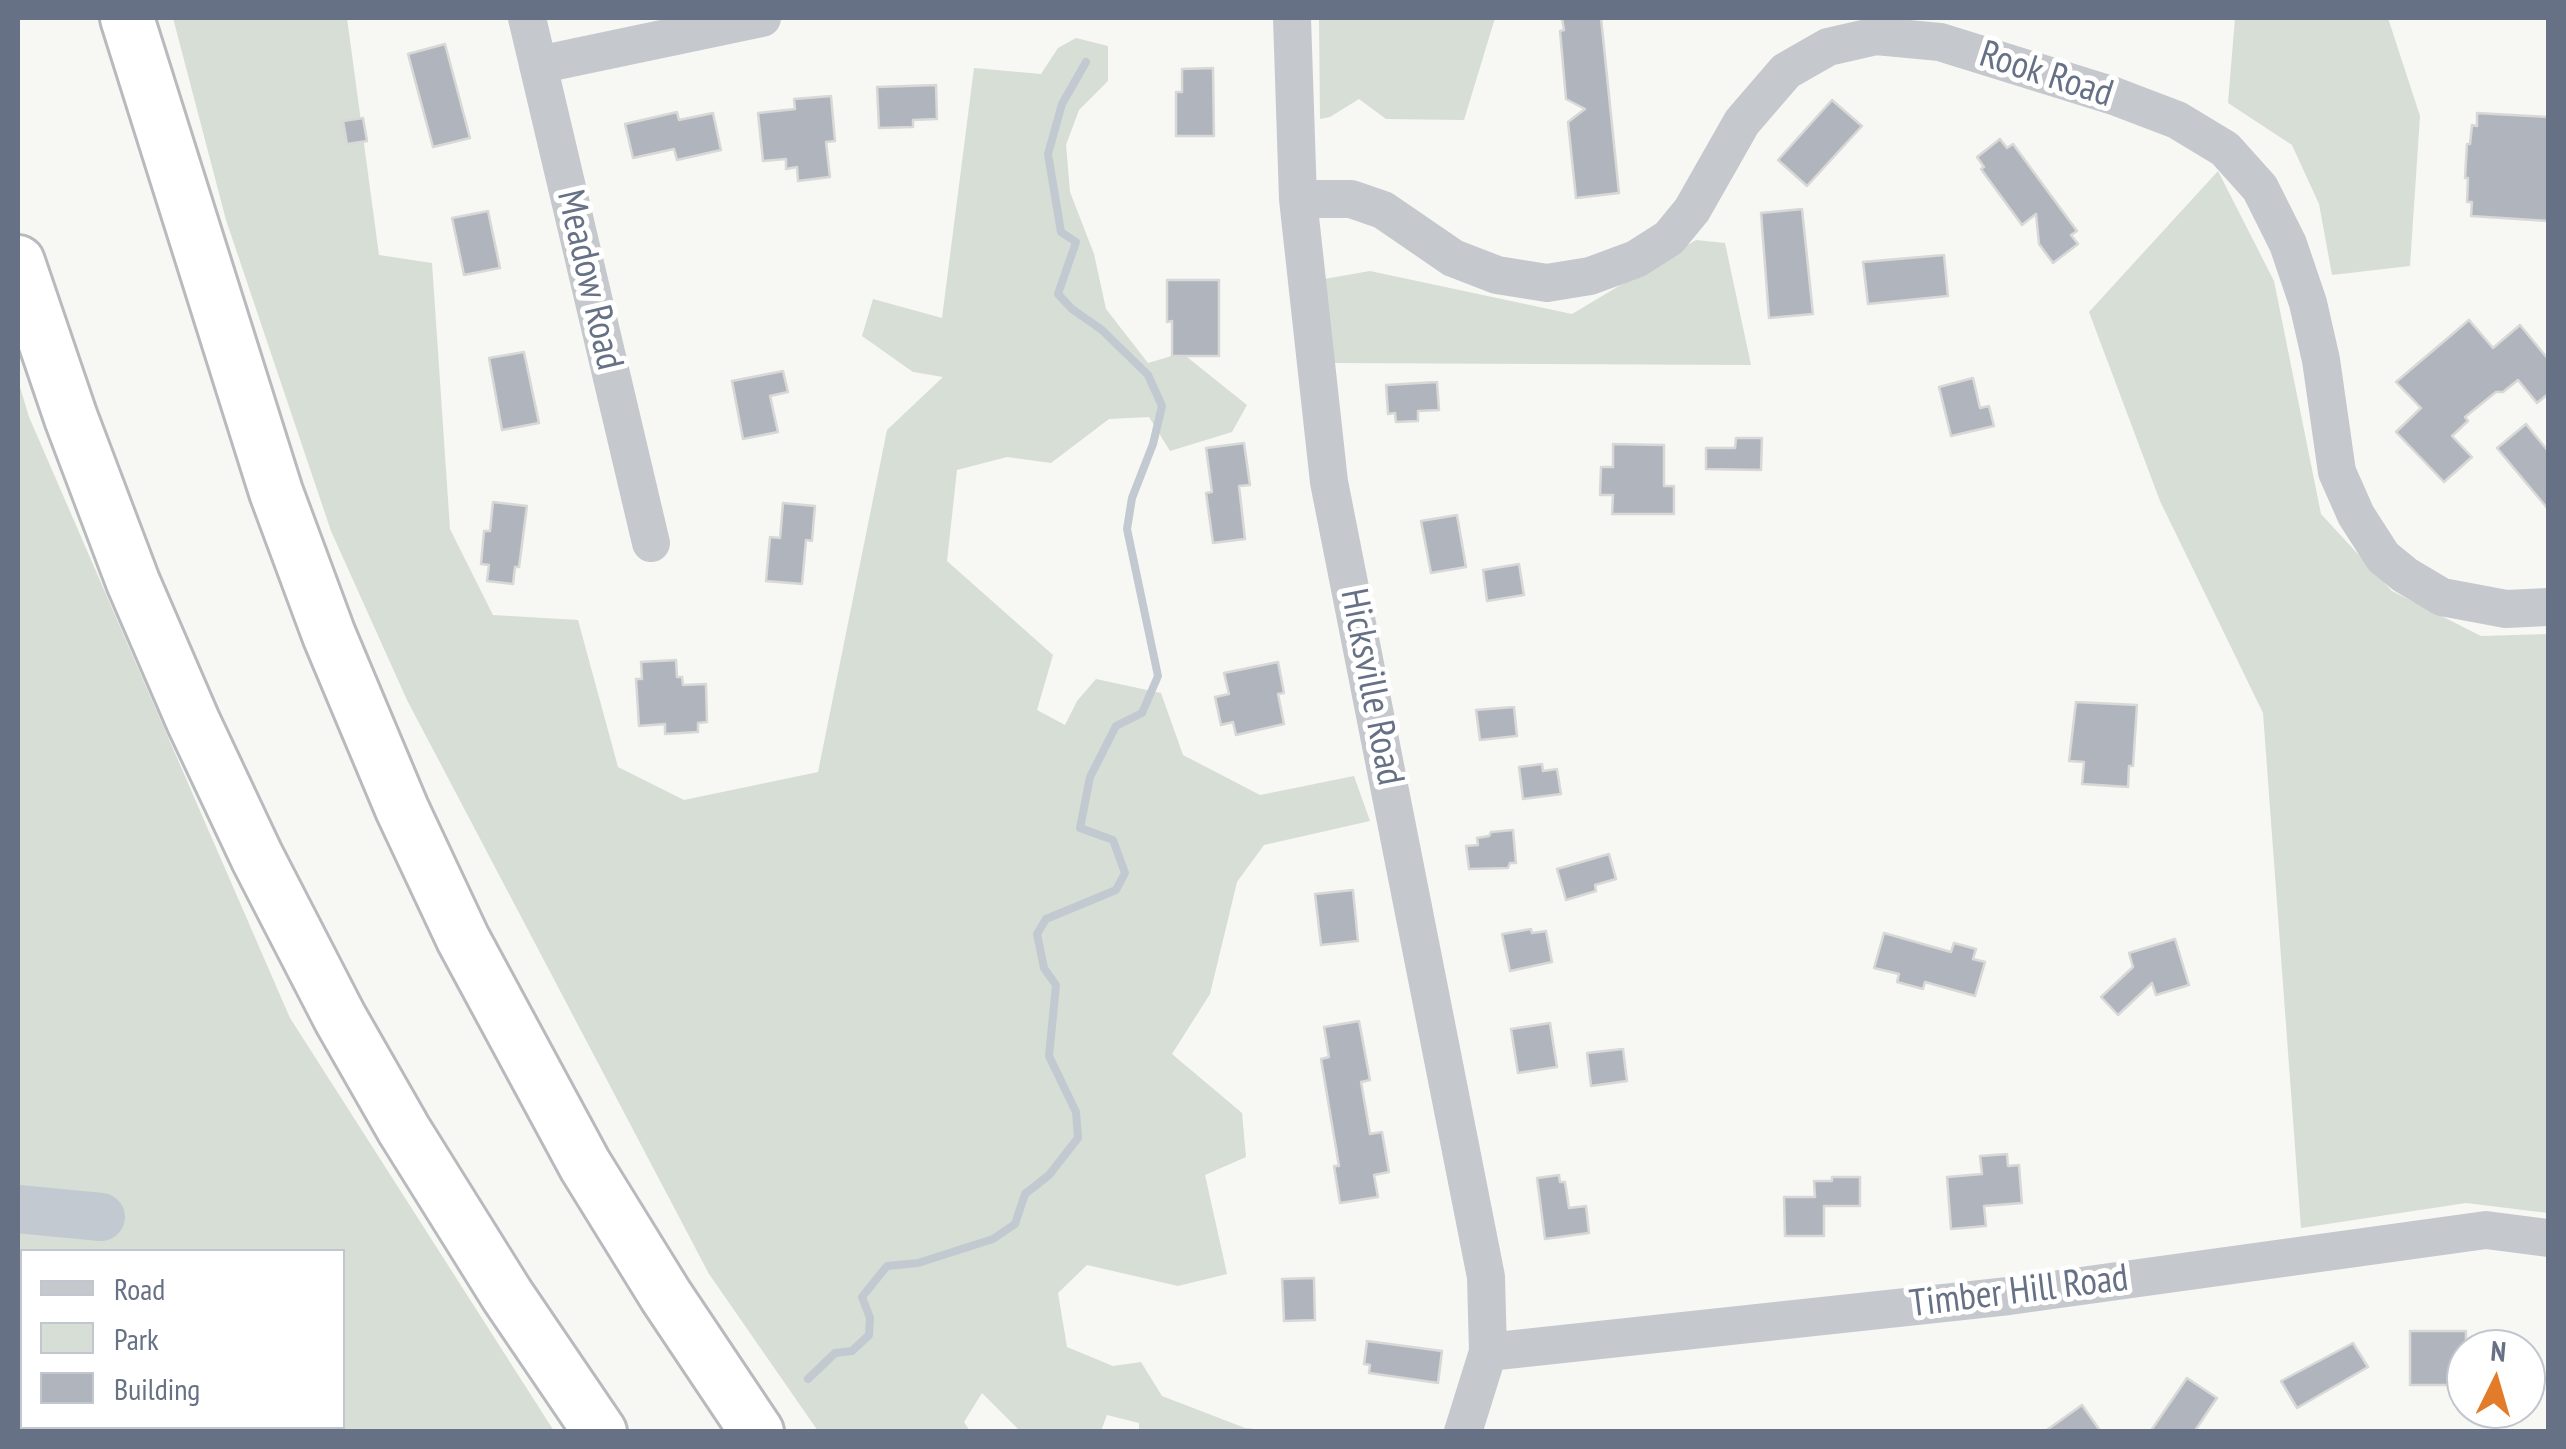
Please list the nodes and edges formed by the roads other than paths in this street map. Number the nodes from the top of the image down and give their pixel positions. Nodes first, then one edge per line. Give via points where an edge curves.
1 (127, 18) edge
2 (527, 18) edge
3 (762, 18) edge
4 (1292, 18) edge
5 (538, 65) junction
6 (1298, 199) junction
7 (18, 262) edge
8 (651, 543) dead end
9 (2548, 608) edge
10 (2548, 1238) edge
11 (1488, 1352) junction
12 (600, 1432) edge
13 (757, 1432) edge
14 (1463, 1432) edge

1 - 13 highway via 276,492 402,809 585,1164
2 - 5 street, Meadow Road
3 - 5 street
4 - 6 street, Hicksville Road
5 - 8 street, Meadow Road
6 - 9 street, Rook Road via 1351,199 1383,210 1453,258 1497,276 1547,283 1590,276 1669,238 1742,122 1786,72 1828,47 1876,36 1940,42 2114,96 2225,148 2260,188 2308,303 2337,472 2383,557 2442,597 2474,606
6 - 11 street, Hicksville Road via 1329,482 1486,1278
7 - 12 highway via 133,582 264,872 404,1130
10 - 11 street, Timber Hill Road via 2486,1230 2009,1296
11 - 14 street, Hicksville Road

